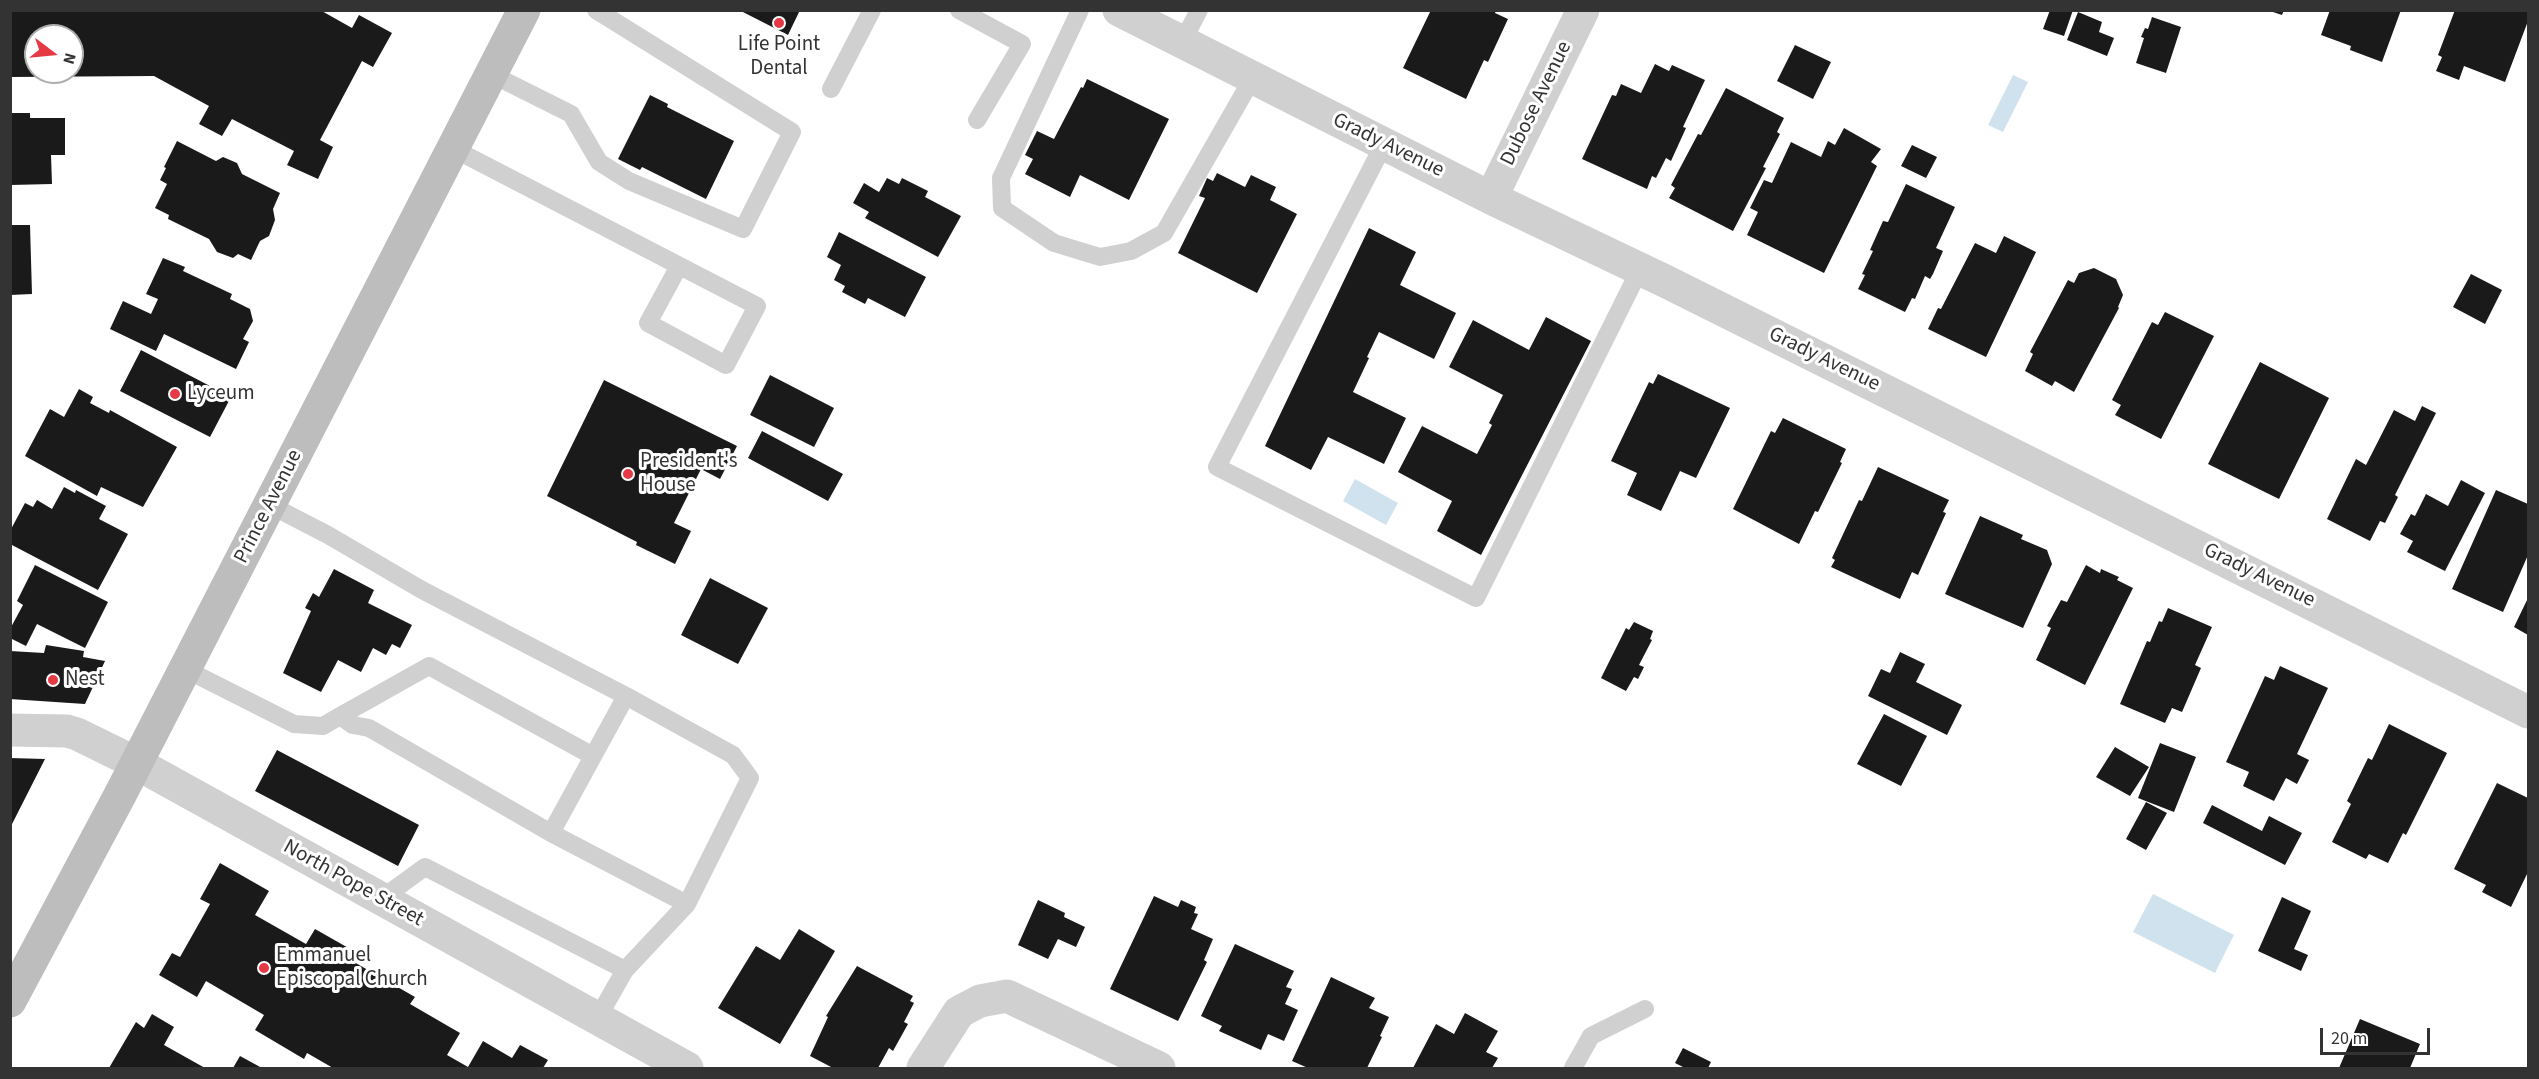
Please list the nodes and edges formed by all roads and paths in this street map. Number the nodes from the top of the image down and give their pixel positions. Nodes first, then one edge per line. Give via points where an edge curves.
1 (524, 10) edge
2 (596, 10) edge
3 (872, 10) edge
4 (959, 10) edge
5 (1080, 10) edge
6 (1119, 10) edge
7 (1199, 10) edge
8 (1583, 10) edge
9 (1182, 44) junction
10 (490, 74) junction
11 (1252, 79) junction
12 (831, 89) dead end
13 (977, 120) dead end
14 (1384, 144) junction
15 (452, 148) junction
16 (1491, 198) junction
17 (679, 266) junction
18 (1640, 269) junction
19 (270, 505) junction
20 (185, 669) junction
21 (626, 696) junction
22 (2529, 712) edge
23 (340, 716) junction
24 (10, 730) edge
25 (593, 756) junction
26 (136, 764) junction
27 (551, 833) junction
28 (381, 899) junction
29 (687, 904) junction
30 (625, 970) junction
31 (10, 1001) edge
32 (1645, 1009) dead end
33 (597, 1019) junction
34 (687, 1068) edge
35 (923, 1068) edge
36 (1159, 1068) edge
37 (1573, 1068) edge

1 - 10 main road, Prince Avenue
2 - 10 lane via 792,132 743,229 629,181 599,162 571,114
3 - 12 lane
4 - 13 lane via 1022,44
5 - 11 lane via 1001,178 1002,208 1054,243 1100,257 1131,251 1164,233
6 - 9 street, Grady Avenue
7 - 9 lane
8 - 16 street, Dubose Avenue
9 - 11 street, Grady Avenue
10 - 15 main road, Prince Avenue
11 - 14 street, Grady Avenue
14 - 16 street, Grady Avenue
14 - 18 lane via 1217,467 1476,598
15 - 17 lane
15 - 19 main road, Prince Avenue
16 - 18 street, Grady Avenue
17 - 17 lane via 757,306 726,365 648,323
18 - 22 street, Grady Avenue
19 - 20 main road, Prince Avenue
19 - 21 lane via 422,590
20 - 23 lane via 294,724 323,726
20 - 26 main road, Prince Avenue
21 - 25 lane
21 - 29 lane via 733,755 750,778
23 - 25 lane via 429,666
23 - 27 lane via 353,725 369,728
24 - 26 street, North Pope Street via 67,731
25 - 27 lane
26 - 28 street, North Pope Street
26 - 31 main road, Prince Avenue
27 - 29 lane
28 - 30 lane via 425,867
28 - 33 street, North Pope Street
29 - 30 lane
30 - 33 lane
32 - 37 lane via 1591,1036
33 - 34 street, North Pope Street
35 - 36 street via 959,1012 980,1001 1007,996

